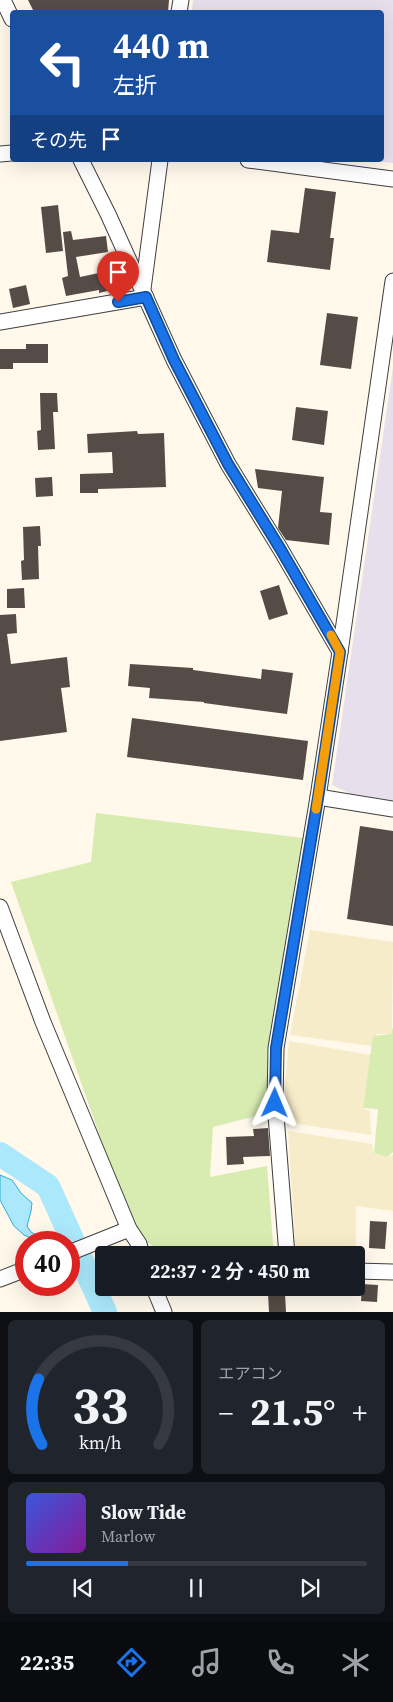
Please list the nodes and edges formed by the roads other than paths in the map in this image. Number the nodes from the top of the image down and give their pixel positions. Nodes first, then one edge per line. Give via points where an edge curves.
1 (3, 0) edge
2 (10, 16) edge
3 (82, 162) edge
4 (160, 162) edge
5 (263, 162) edge
6 (393, 179) edge
7 (393, 281) edge
8 (144, 294) junction
9 (0, 322) edge
10 (340, 652) junction
11 (318, 798) junction
12 (393, 809) edge
13 (0, 907) edge
14 (129, 1229) junction
15 (140, 1246) edge
16 (146, 1246) edge
17 (286, 1246) edge
18 (80, 1249) edge
19 (365, 1271) edge
20 (393, 1272) edge
21 (15, 1273) edge
22 (0, 1279) edge
23 (157, 1296) edge
24 (164, 1312) edge

1 - 2 street
3 - 8 street
4 - 8 street
5 - 6 street
7 - 10 street
8 - 9 street
8 - 10 street via 228,464
10 - 11 street
11 - 12 street
11 - 17 street via 276,1048 275,1103
13 - 14 street via 43,1022
14 - 15 street
14 - 16 street
14 - 18 street
19 - 20 street
21 - 22 street
23 - 24 street

